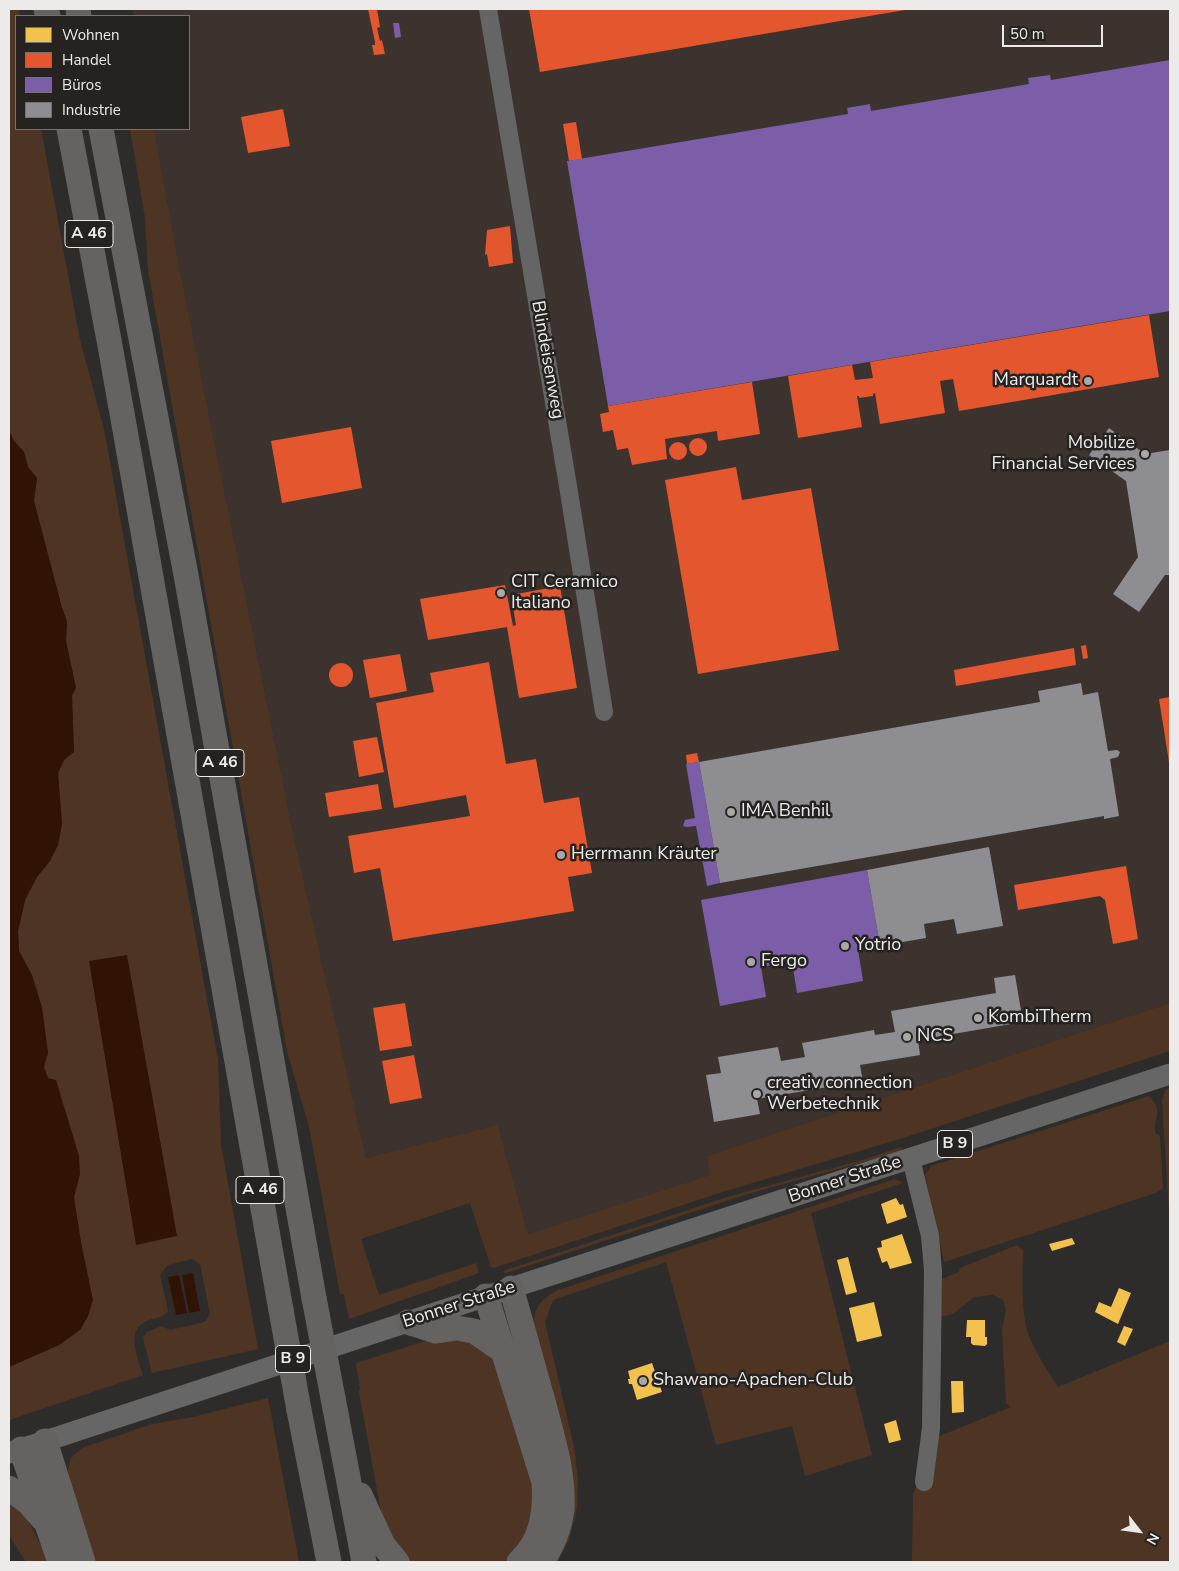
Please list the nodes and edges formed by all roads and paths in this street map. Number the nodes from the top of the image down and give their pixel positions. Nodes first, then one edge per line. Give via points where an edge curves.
1 (488, 9) edge
2 (69, 130) edge
3 (101, 130) edge
4 (604, 712) dead end
5 (1170, 1074) edge
6 (911, 1159) junction
7 (511, 1288) junction
8 (486, 1296) junction
9 (408, 1322) junction
10 (503, 1351) junction
11 (45, 1441) junction
12 (15, 1451) edge
13 (344, 1459) junction
14 (924, 1482) dead end
15 (314, 1487) junction
16 (9, 1488) edge
17 (47, 1525) junction
18 (60, 1562) edge
19 (82, 1562) edge
20 (314, 1562) edge
21 (329, 1562) edge
22 (364, 1562) edge
23 (397, 1562) edge
24 (519, 1562) edge
25 (542, 1562) edge

1 - 4 street, Blindeisenweg
2 - 15 highway, A 46, bridge
3 - 13 highway, A 46, bridge via 189,594
5 - 6 main road, Bonner Straße / B 9
6 - 7 main road, Bonner Straße / B 9
6 - 14 street, Bonner Straße via 930,1236 933,1271 931,1428
7 - 8 main road, Bonner Straße / B 9
7 - 25 highway via 556,1452 562,1487 558,1530
8 - 9 main road, Bonner Straße / B 9
8 - 10 highway
9 - 10 highway via 436,1331 457,1328 474,1331
9 - 11 main road, Bonner Straße / B 9
10 - 24 highway via 544,1482 543,1522 535,1542
11 - 12 main road, Bonner Straße / B 9
11 - 19 highway
12 - 17 highway
13 - 22 highway, A 46
13 - 23 highway via 383,1545
15 - 20 highway
15 - 21 highway, A 46
16 - 17 highway via 29,1503
17 - 18 highway

